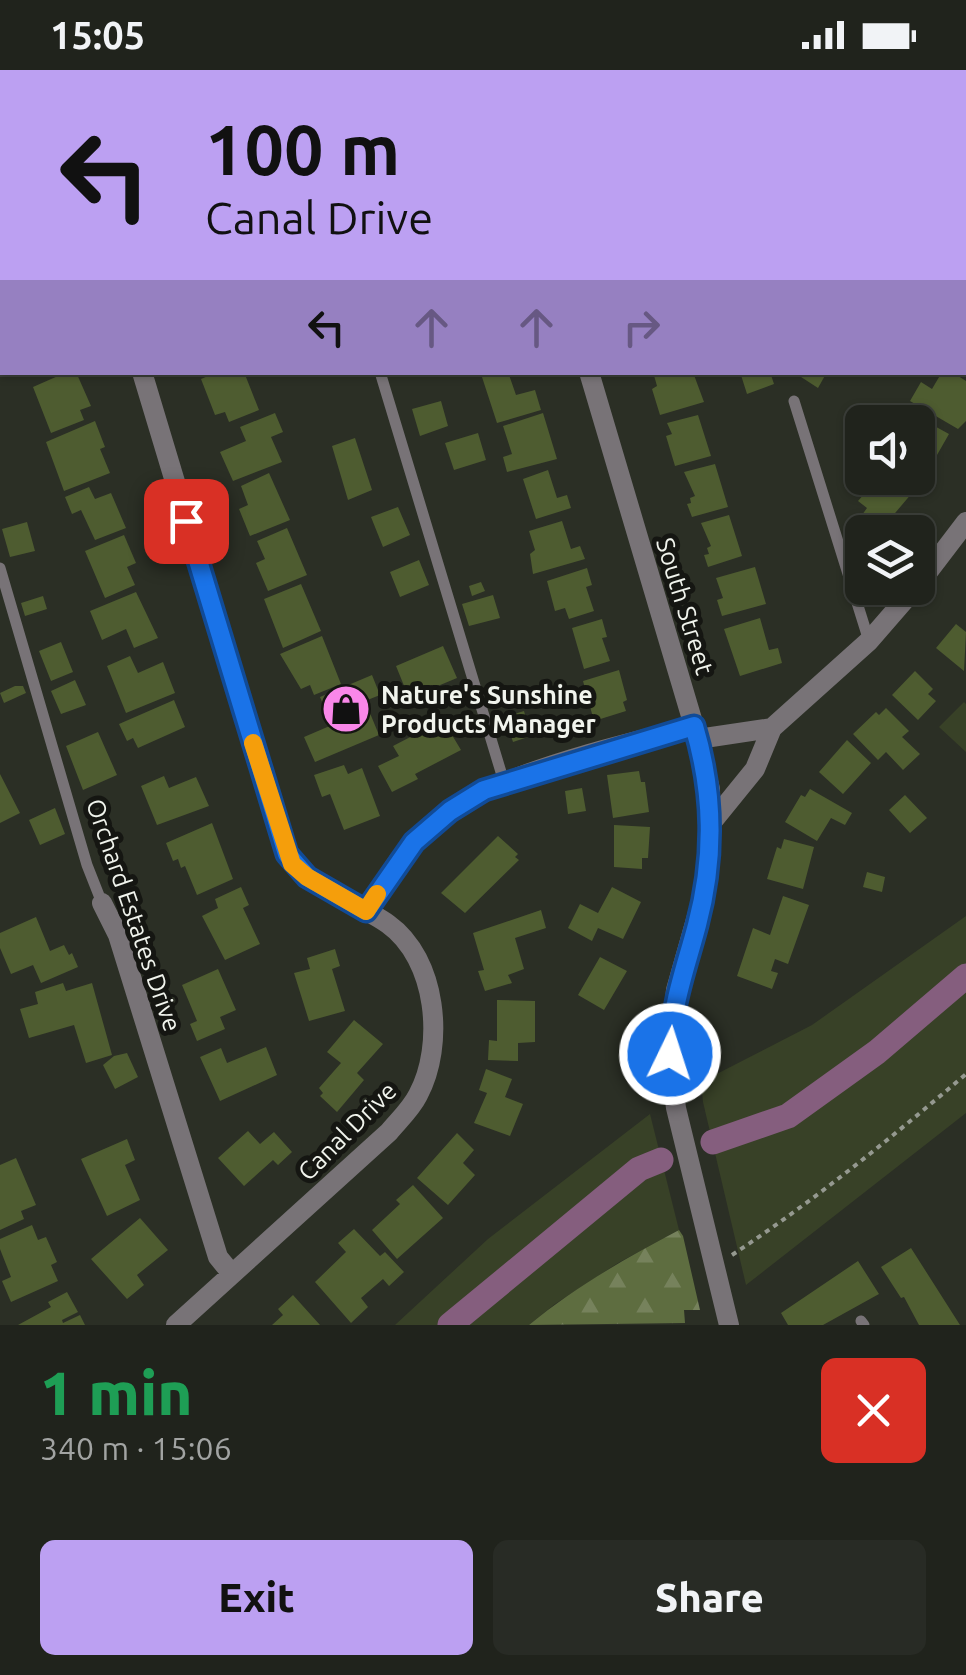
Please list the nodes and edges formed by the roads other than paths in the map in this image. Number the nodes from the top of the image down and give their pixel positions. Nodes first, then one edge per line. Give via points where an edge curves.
1 (143, 375) edge
2 (381, 375) edge
3 (590, 375) edge
4 (794, 401) dead end
5 (966, 522) edge
6 (935, 562) edge
7 (0, 568) edge
8 (900, 605) edge
9 (869, 641) junction
10 (772, 728) junction
11 (696, 732) junction
12 (504, 782) junction
13 (712, 822) junction
14 (102, 903) joint
15 (366, 911) junction
16 (232, 1274) junction
17 (176, 1325) edge
18 (729, 1325) edge

1 - 15 street, Canal Drive via 287,854 307,877
2 - 12 lane
3 - 11 street, South Street
4 - 9 lane
5 - 6 street
7 - 14 lane, Orchard Estates Drive
8 - 9 street
9 - 10 street
10 - 11 street
10 - 13 street via 755,769
11 - 12 street
11 - 13 street, South Street
12 - 15 street via 421,835
13 - 18 street, South Street via 707,881 672,1009 670,1054 676,1108
14 - 16 street, Orchard Estates Drive via 218,1256
15 - 16 street, Canal Drive via 400,934 426,985 433,1032 426,1076 389,1132
16 - 17 street, Canal Drive

